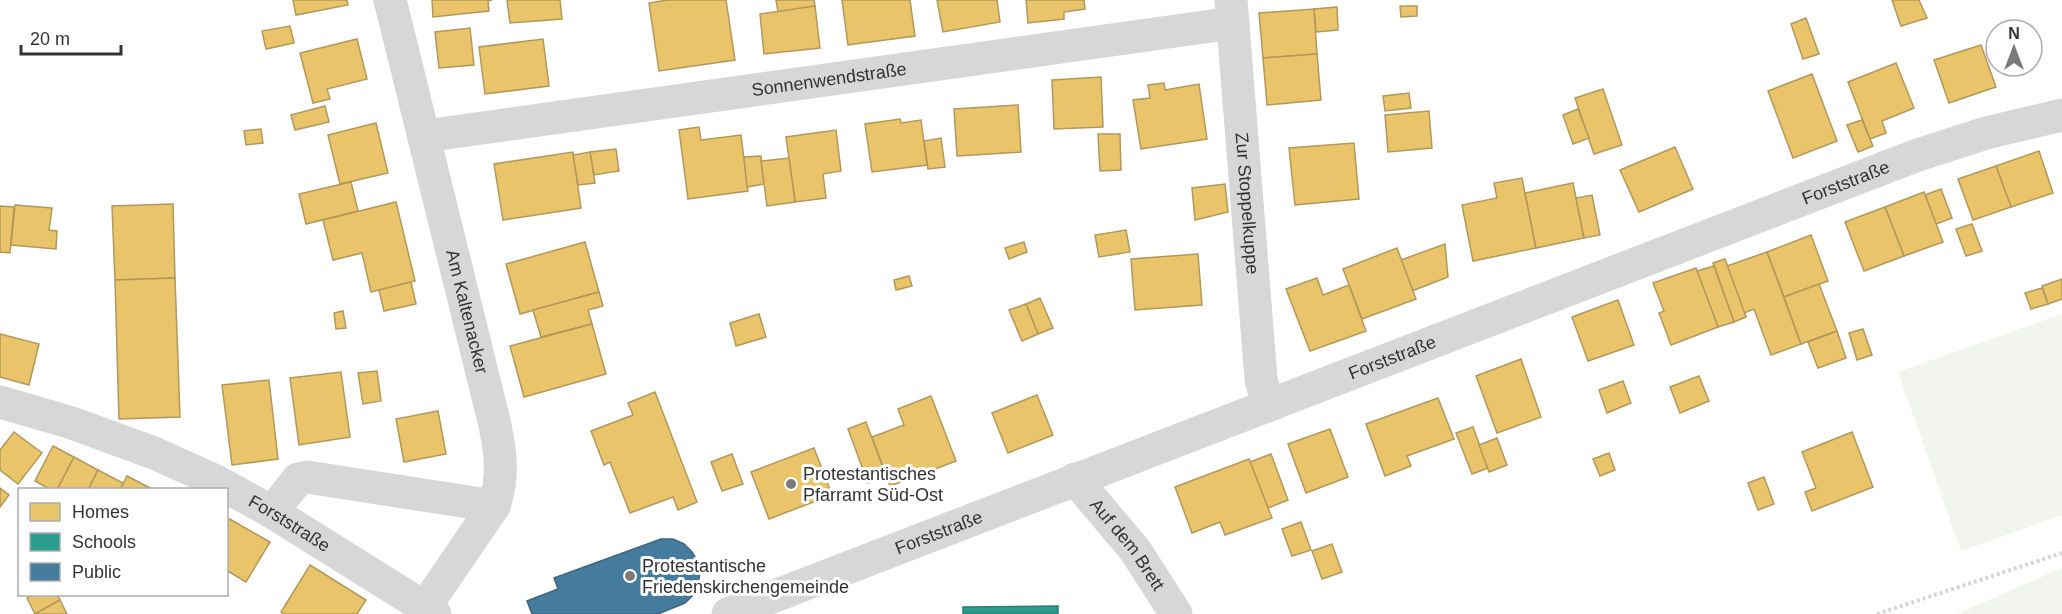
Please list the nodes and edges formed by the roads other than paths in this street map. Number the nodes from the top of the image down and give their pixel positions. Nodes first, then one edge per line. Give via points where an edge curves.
1 (390, 0) edge
2 (1232, 12) edge
3 (2062, 115) edge
4 (424, 136) junction
5 (0, 402) edge
6 (1268, 406) junction
7 (1075, 479) junction
8 (494, 506) junction
9 (272, 512) junction
10 (430, 610) edge
11 (728, 614) edge
12 (1176, 614) edge

1 - 4 street, Am Kaltenacker
2 - 4 street, Sonnenwendstraße
2 - 6 street, Zur Stoppelkuppe via 1261,379
3 - 6 street, Forststraße via 1986,133 1916,156
4 - 8 street, Am Kaltenacker via 499,444 501,470
5 - 9 street, Forststraße via 154,453
6 - 7 street, Forststraße
7 - 11 street, Forststraße
7 - 12 street, Auf dem Brett via 1135,550
8 - 9 street via 307,477 298,479
8 - 10 street, Am Kaltenacker
9 - 10 street, Forststraße

